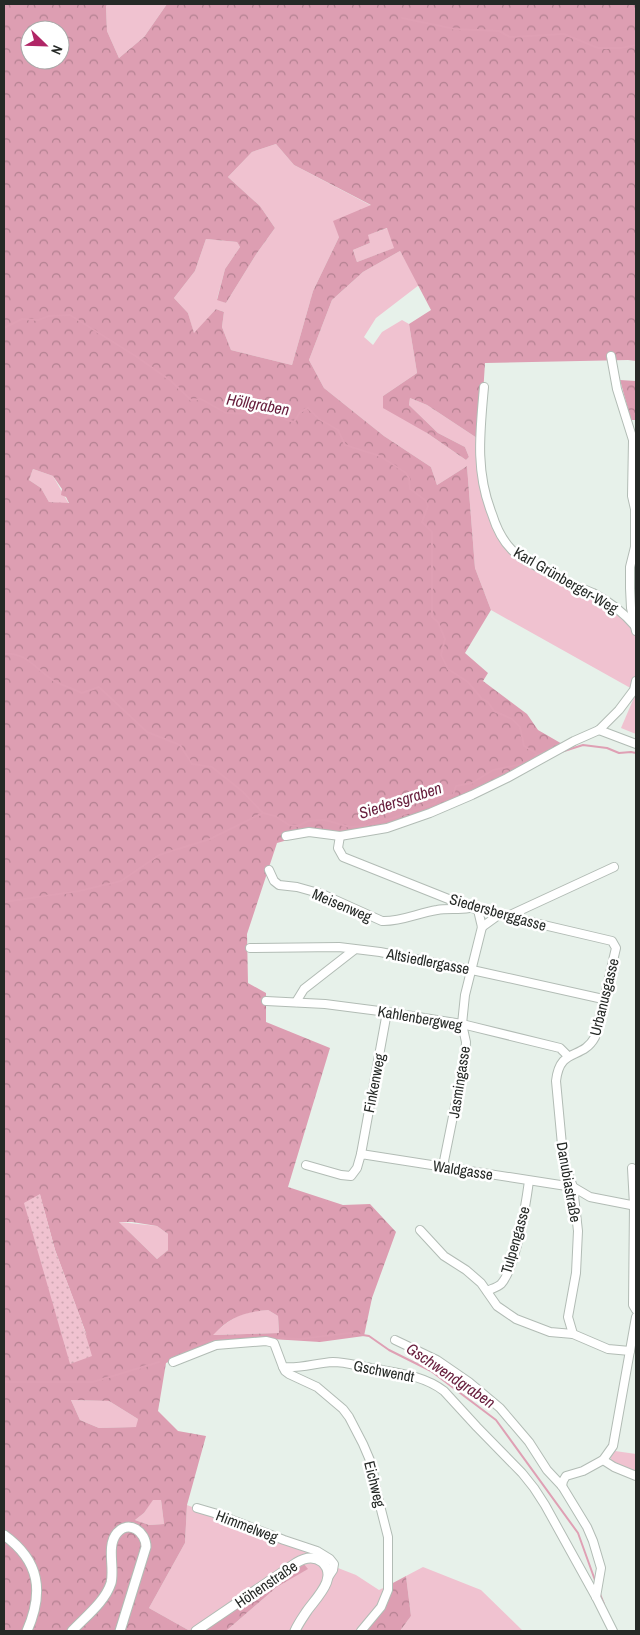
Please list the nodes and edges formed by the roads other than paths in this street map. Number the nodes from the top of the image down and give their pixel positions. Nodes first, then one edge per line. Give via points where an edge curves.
1 (611, 356) dead end
2 (484, 387) dead end
3 (635, 628) edge
4 (636, 682) edge
5 (599, 730) junction
6 (636, 744) edge
7 (286, 836) dead end
8 (340, 836) junction
9 (614, 867) dead end
10 (269, 870) dead end
11 (474, 909) junction
12 (504, 915) junction
13 (482, 927) junction
14 (250, 948) dead end
15 (616, 948) joint
16 (354, 950) junction
17 (472, 970) junction
18 (603, 999) junction
19 (266, 1001) dead end
20 (296, 1002) junction
21 (387, 1012) junction
22 (462, 1024) junction
23 (568, 1056) junction
24 (360, 1154) junction
25 (306, 1165) dead end
26 (444, 1166) junction
27 (632, 1168) dead end
28 (529, 1181) junction
29 (572, 1187) junction
30 (635, 1205) edge
31 (420, 1230) dead end
32 (487, 1291) junction
33 (636, 1310) edge
34 (636, 1317) edge
35 (573, 1334) junction
36 (394, 1340) dead end
37 (630, 1351) junction
38 (173, 1362) dead end
39 (283, 1367) junction
40 (603, 1460) junction
41 (636, 1476) edge
42 (562, 1486) junction
43 (197, 1508) dead end
44 (4, 1535) edge
45 (327, 1579) junction
46 (597, 1589) junction
47 (27, 1631) edge
48 (72, 1631) edge
49 (120, 1631) edge
50 (196, 1631) edge
51 (295, 1631) edge
52 (361, 1631) edge
53 (613, 1631) edge

1 - 3 street via 617,389 633,440 635,547 630,566 630,588
2 - 3 street, Karl Grünberger-Weg via 480,469 486,500 507,544 529,561 593,594 626,616
4 - 5 street via 619,710
5 - 6 street
5 - 8 street via 507,778 430,813 387,828
7 - 8 street via 309,832
8 - 11 street, Siedersberggasse via 338,848 343,857
9 - 12 street
10 - 11 street, Meisenweg via 279,885 322,894 382,922 440,909
11 - 12 street, Siedersberggasse
11 - 13 street, Jasmingasse
12 - 13 street
12 - 15 street, Siedersberggasse via 612,941
13 - 17 street, Jasmingasse
14 - 16 street, Altsiedlergasse via 339,947
15 - 18 street, Urbanusgasse
16 - 17 street, Altsiedlergasse
16 - 20 street via 304,989
17 - 18 street, Altsiedlergasse
17 - 22 street, Jasmingasse
18 - 23 street, Urbanusgasse via 590,1046
19 - 20 street, Kahlenbergweg
20 - 21 street, Kahlenbergweg
21 - 22 street, Kahlenbergweg
21 - 24 street, Finkenweg
22 - 23 street, Kahlenbergweg via 560,1048
22 - 26 street, Jasmingasse via 465,1057
23 - 29 street, Danubiastraße via 561,1063 556,1081 562,1145
24 - 25 street via 357,1168 350,1176
24 - 26 street, Waldgasse
26 - 28 street, Waldgasse
27 - 30 street
28 - 29 street, Waldgasse
28 - 32 street, Tulpengasse via 510,1268 501,1284
29 - 30 street, Waldgasse via 590,1197
29 - 35 street, Danubiastraße via 578,1231 576,1273 568,1317
30 - 33 street via 633,1304
31 - 32 street via 444,1256 466,1270
32 - 35 street via 497,1306 516,1319 550,1332
34 - 37 street
35 - 37 street via 608,1349
36 - 42 street, Gschwendt via 437,1360 500,1408
37 - 40 street via 613,1446
38 - 39 street via 216,1345 266,1341 274,1343
39 - 46 street, Gschwendt via 344,1363 415,1376 436,1385 528,1480
39 - 52 street, Eichweg via 343,1409 372,1465 388,1537 388,1590 381,1607
40 - 41 street
40 - 42 street via 566,1476
42 - 46 street, Gschwendt via 593,1541 601,1568
43 - 45 street, Himmelweg via 321,1552 334,1564
44 - 47 street via 26,1556 35,1575 36,1601
45 - 50 street, Höhenstraße via 326,1569 320,1561 304,1559
45 - 51 street
46 - 53 street, Gschwendt
48 - 49 street via 105,1596 112,1579 115,1536 123,1529 131,1528 143,1535 146,1547

